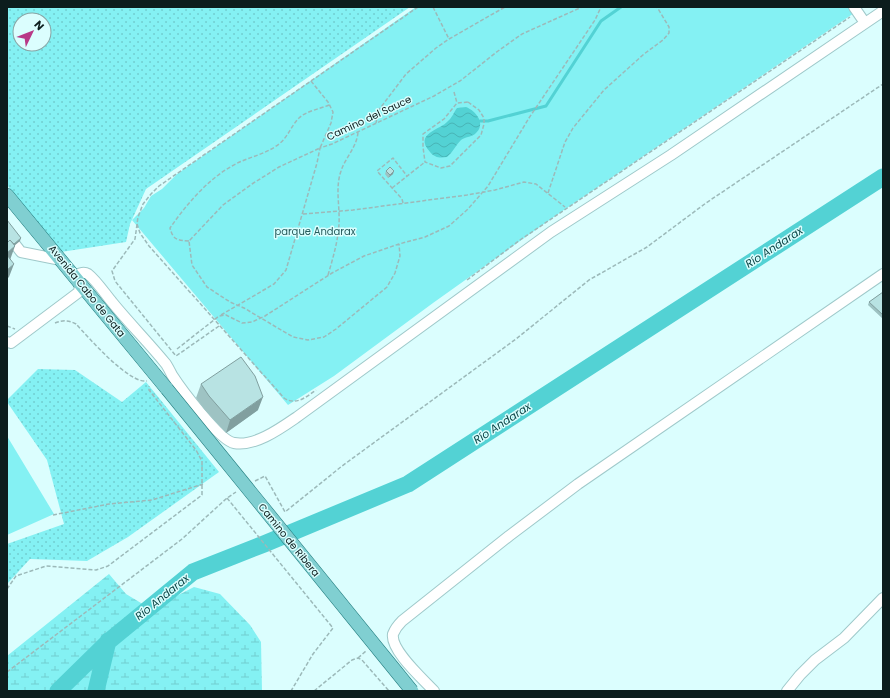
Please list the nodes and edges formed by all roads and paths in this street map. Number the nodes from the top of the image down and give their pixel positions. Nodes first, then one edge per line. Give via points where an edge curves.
1 (418, 7) edge
2 (433, 7) edge
3 (505, 7) edge
4 (582, 7) edge
5 (601, 7) edge
6 (656, 7) edge
7 (855, 10) edge
8 (883, 11) edge
9 (865, 23) junction
10 (449, 39) junction
11 (311, 81) junction
12 (883, 84) edge
13 (454, 92) dead end
14 (457, 103) junction
15 (329, 105) junction
16 (376, 123) junction
17 (358, 132) junction
18 (320, 148) junction
19 (425, 162) junction
20 (408, 176) junction
21 (392, 189) junction
22 (482, 192) junction
23 (548, 193) junction
24 (7, 195) edge
25 (403, 203) junction
26 (564, 207) dead end
27 (339, 211) junction
28 (303, 214) junction
29 (137, 224) junction
30 (7, 234) edge
31 (188, 241) junction
32 (399, 244) junction
33 (61, 260) junction
34 (883, 274) edge
35 (328, 275) junction
36 (77, 280) junction
37 (463, 284) dead end
38 (239, 305) junction
39 (220, 316) junction
40 (261, 318) junction
41 (215, 320) junction
42 (54, 323) dead end
43 (7, 326) edge
44 (221, 327) junction
45 (19, 330) dead end
46 (7, 342) edge
47 (177, 350) dead end
48 (154, 379) junction
49 (321, 387) dead end
50 (166, 389) joint
51 (252, 483) dead end
52 (203, 484) junction
53 (240, 490) dead end
54 (227, 498) junction
55 (53, 515) dead end
56 (7, 589) edge
57 (883, 598) edge
58 (7, 672) edge
59 (291, 691) edge
60 (314, 691) edge
61 (388, 691) edge
62 (412, 691) edge
63 (434, 691) edge
64 (787, 691) edge

1 - 11 path
2 - 10 path
3 - 10 path
4 - 16 path, Camino del Sauce via 522,34 460,81
5 - 22 path
6 - 23 path via 669,26 669,33 604,90 573,128 565,142
7 - 9 street
7 - 37 path via 520,240
8 - 9 street
9 - 36 street via 671,155 551,232 282,428 252,443 232,443 220,435 172,375 167,365 88,274 82,272
10 - 16 path via 406,74 378,111
11 - 15 path
11 - 29 path via 160,186 143,204
12 - 51 path via 712,198 647,247 589,280 516,339 342,466 285,512 265,476
13 - 14 path
14 - 19 path via 444,120 423,134
14 - 19 path via 468,102 479,110 484,118 481,135 450,166 441,168
15 - 18 path via 333,112 331,123
15 - 31 path via 299,116 288,135 279,144 232,166 206,186 170,228 177,240
16 - 17 path, Camino del Sauce
17 - 18 path, Camino del Sauce
17 - 27 path via 341,171
18 - 28 path, Camino del Sauce
18 - 31 path via 279,167 252,184 223,205
19 - 20 path
20 - 21 path
20 - 21 path via 393,158 377,171
21 - 25 path
22 - 23 path via 524,182 536,184
22 - 25 path
22 - 32 path via 449,226 425,237
23 - 26 path
24 - 33 main road, Avenida Cabo de Gata
25 - 27 path
27 - 28 path
27 - 35 path via 338,241
28 - 38 path, Camino del Sauce via 286,270 274,284
29 - 41 path via 149,246
29 - 44 path via 133,243 111,273 117,285 176,356 218,326
30 - 33 street via 21,252
31 - 38 path via 192,265 208,287
32 - 35 path via 364,256
32 - 40 path via 400,256 387,287 324,337 308,340 293,337
33 - 36 main road, Avenida Cabo de Gata
34 - 63 street via 578,484 402,621 393,635 394,645
35 - 40 path
36 - 46 street via 79,292 11,343
36 - 48 main road, Avenida Cabo de Gata
38 - 39 path, Camino del Sauce
38 - 40 path
39 - 40 path via 226,315 242,323
39 - 41 path, Camino del Sauce
41 - 44 path
41 - 47 path, Camino del Sauce
42 - 48 path via 60,321 76,324 121,370 146,382
43 - 45 path
44 - 49 path via 289,401 298,401
48 - 50 main road, Avenida Cabo de Gata
48 - 52 path via 149,390 202,460
50 - 62 main road, Camino de Ribera, bridge
52 - 55 path via 152,500 110,504
52 - 56 path via 202,495 108,566 96,570 46,566 16,576
53 - 54 path
54 - 58 path via 182,539
54 - 59 path via 333,628 313,654
57 - 64 street via 844,638 805,670
60 - 61 path via 358,658

